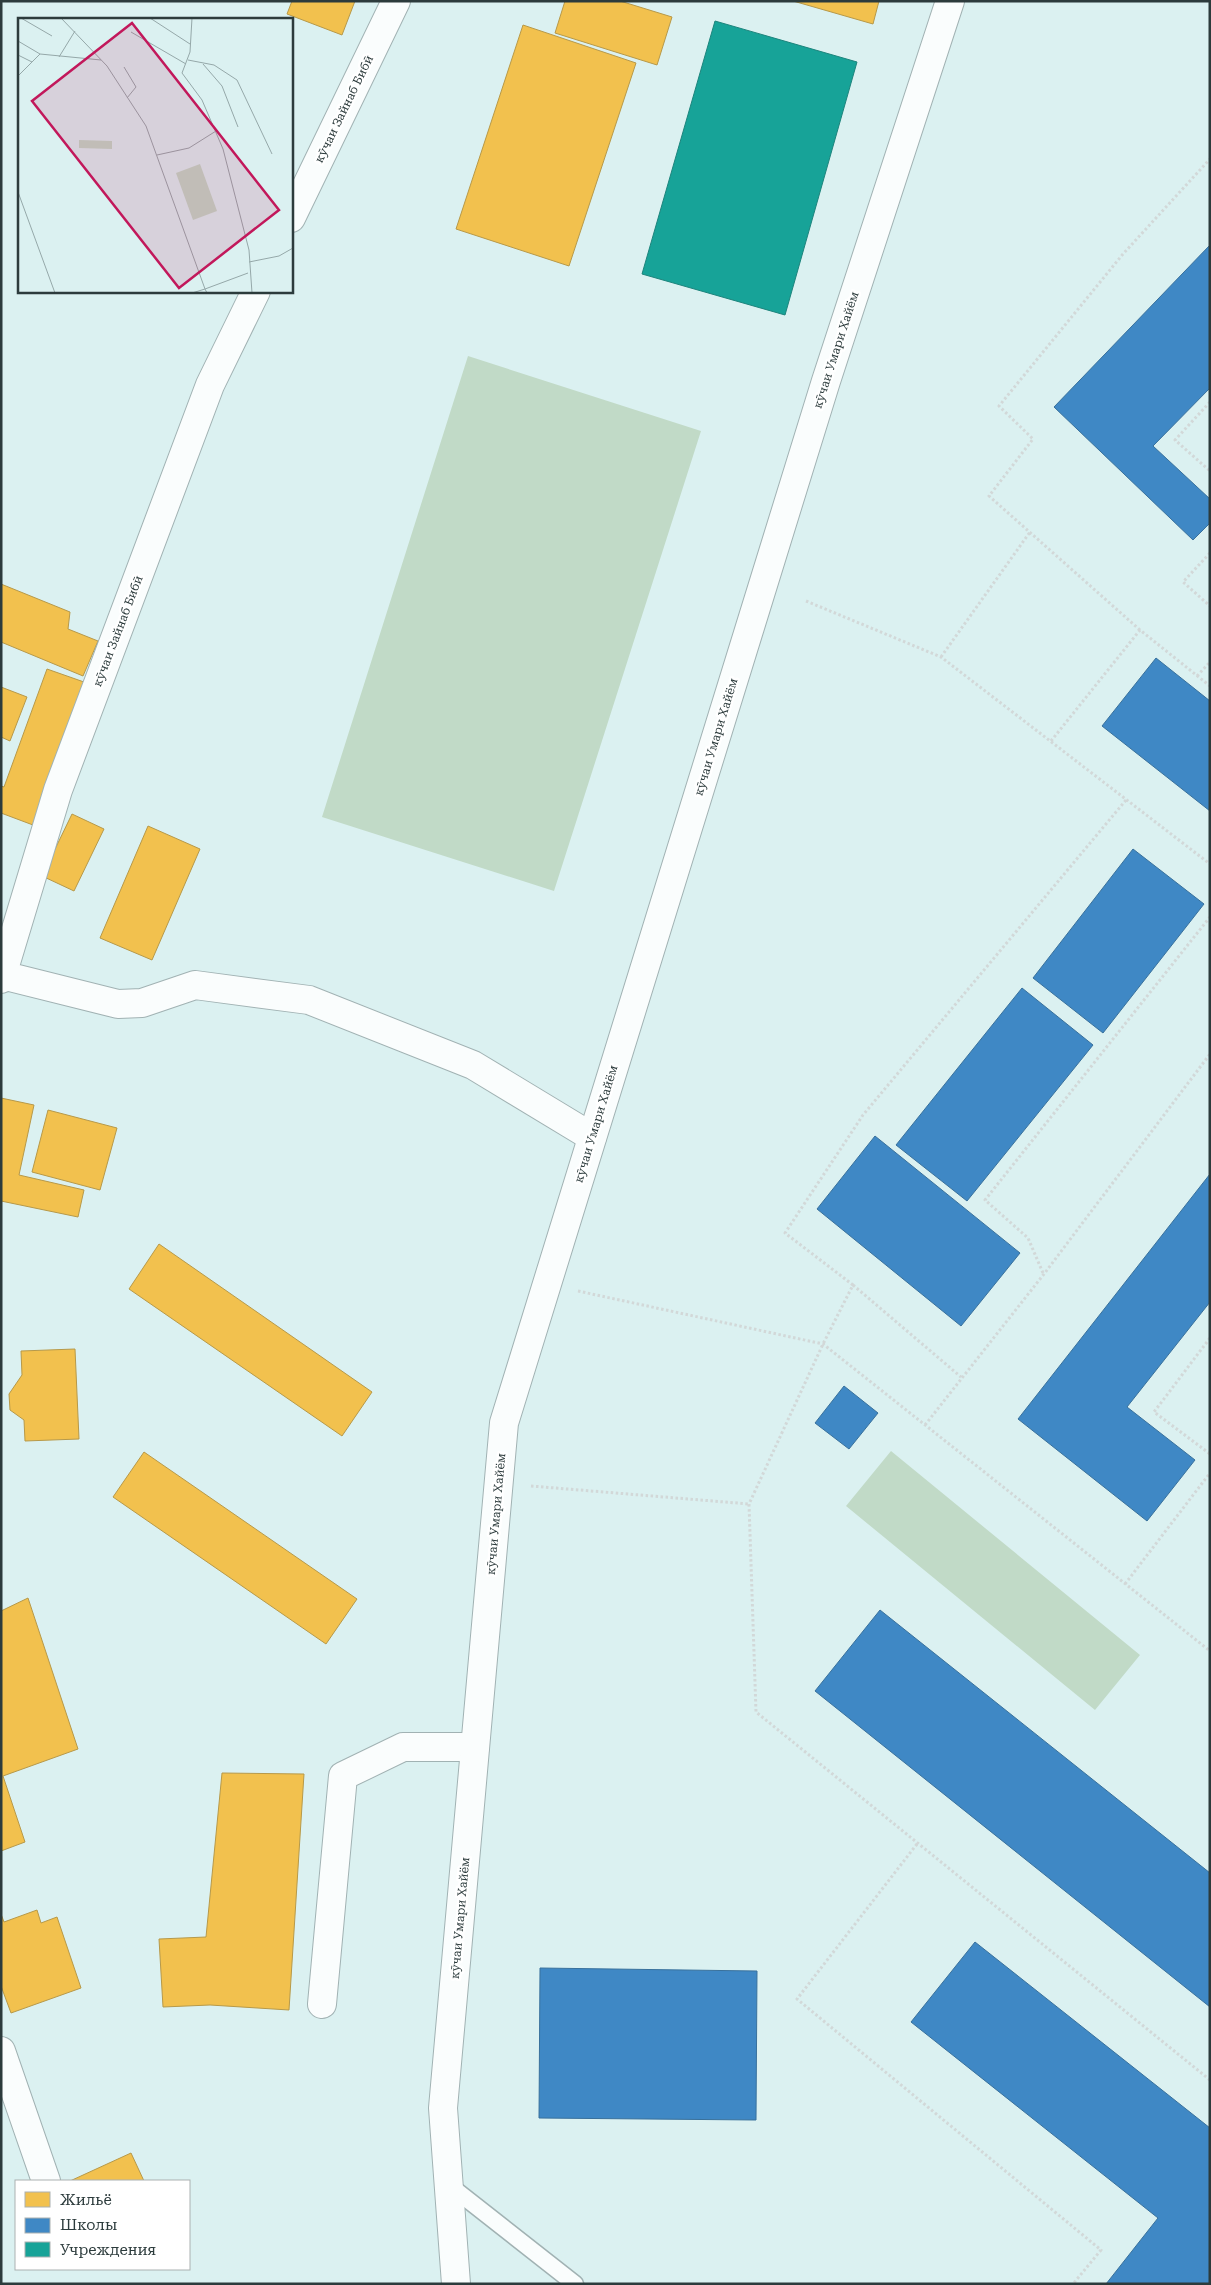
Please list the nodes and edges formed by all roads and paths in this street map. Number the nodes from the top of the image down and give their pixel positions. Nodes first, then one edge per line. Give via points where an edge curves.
1 (396, 1) edge
2 (950, 1) edge
3 (1210, 159) edge
4 (292, 216) edge
5 (256, 292) edge
6 (1210, 402) edge
7 (1210, 471) edge
8 (1030, 532) junction
9 (1210, 553) edge
10 (806, 601) dead end
11 (1210, 606) edge
12 (1140, 630) junction
13 (941, 657) junction
14 (1210, 662) edge
15 (1197, 676) junction
16 (1210, 686) edge
17 (1051, 742) junction
18 (1126, 800) junction
19 (1210, 864) edge
20 (1210, 917) edge
21 (2, 977) edge
22 (1210, 1054) edge
23 (592, 1137) junction
24 (1044, 1274) junction
25 (853, 1285) junction
26 (545, 1289) junction
27 (1210, 1338) edge
28 (822, 1344) junction
29 (962, 1377) junction
30 (925, 1425) junction
31 (1210, 1454) edge
32 (1210, 1473) edge
33 (498, 1482) junction
34 (749, 1504) junction
35 (1125, 1584) junction
36 (1210, 1651) edge
37 (475, 1747) junction
38 (916, 1844) junction
39 (322, 2004) dead end
40 (1, 2051) edge
41 (1210, 2080) edge
42 (46, 2180) edge
43 (449, 2185) junction
44 (456, 2284) edge
45 (574, 2284) edge
46 (1072, 2284) edge

1 - 4 street, кӯчаи Зайнаб Бибӣ
2 - 23 street, кӯчаи Умари Хайём via 823,390
3 - 8 path via 1123,254 998,406 1033,439 989,496
5 - 21 street, кӯчаи Зайнаб Бибӣ via 210,385 61,780
6 - 7 path via 1176,440
8 - 12 path
8 - 13 path
9 - 11 path via 1183,582
10 - 13 path
12 - 15 path
12 - 17 path
13 - 17 path
14 - 15 path
15 - 16 path
17 - 18 path
18 - 19 path
18 - 25 path via 863,1115 785,1233
20 - 24 path via 985,1200 1028,1238
21 - 23 street via 118,1004 142,1002 195,985 309,1000 473,1065
22 - 24 path
23 - 26 street, кӯчаи Умари Хайём
24 - 29 path
25 - 28 path
25 - 29 path
26 - 28 path via 587,1292
26 - 33 street, кӯчаи Умари Хайём via 504,1423
27 - 31 path via 1154,1412
28 - 30 path
28 - 34 path
29 - 30 path
30 - 35 path
32 - 35 path
33 - 34 path
33 - 37 street, кӯчаи Умари Хайём
34 - 38 path via 756,1712
35 - 36 path
37 - 39 street via 403,1747 343,1776
37 - 43 street, кӯчаи Умари Хайём via 443,2108
38 - 41 path
38 - 46 path via 798,2000 1101,2250
40 - 42 street
43 - 44 street, кӯчаи Умари Хайём
43 - 45 lane

